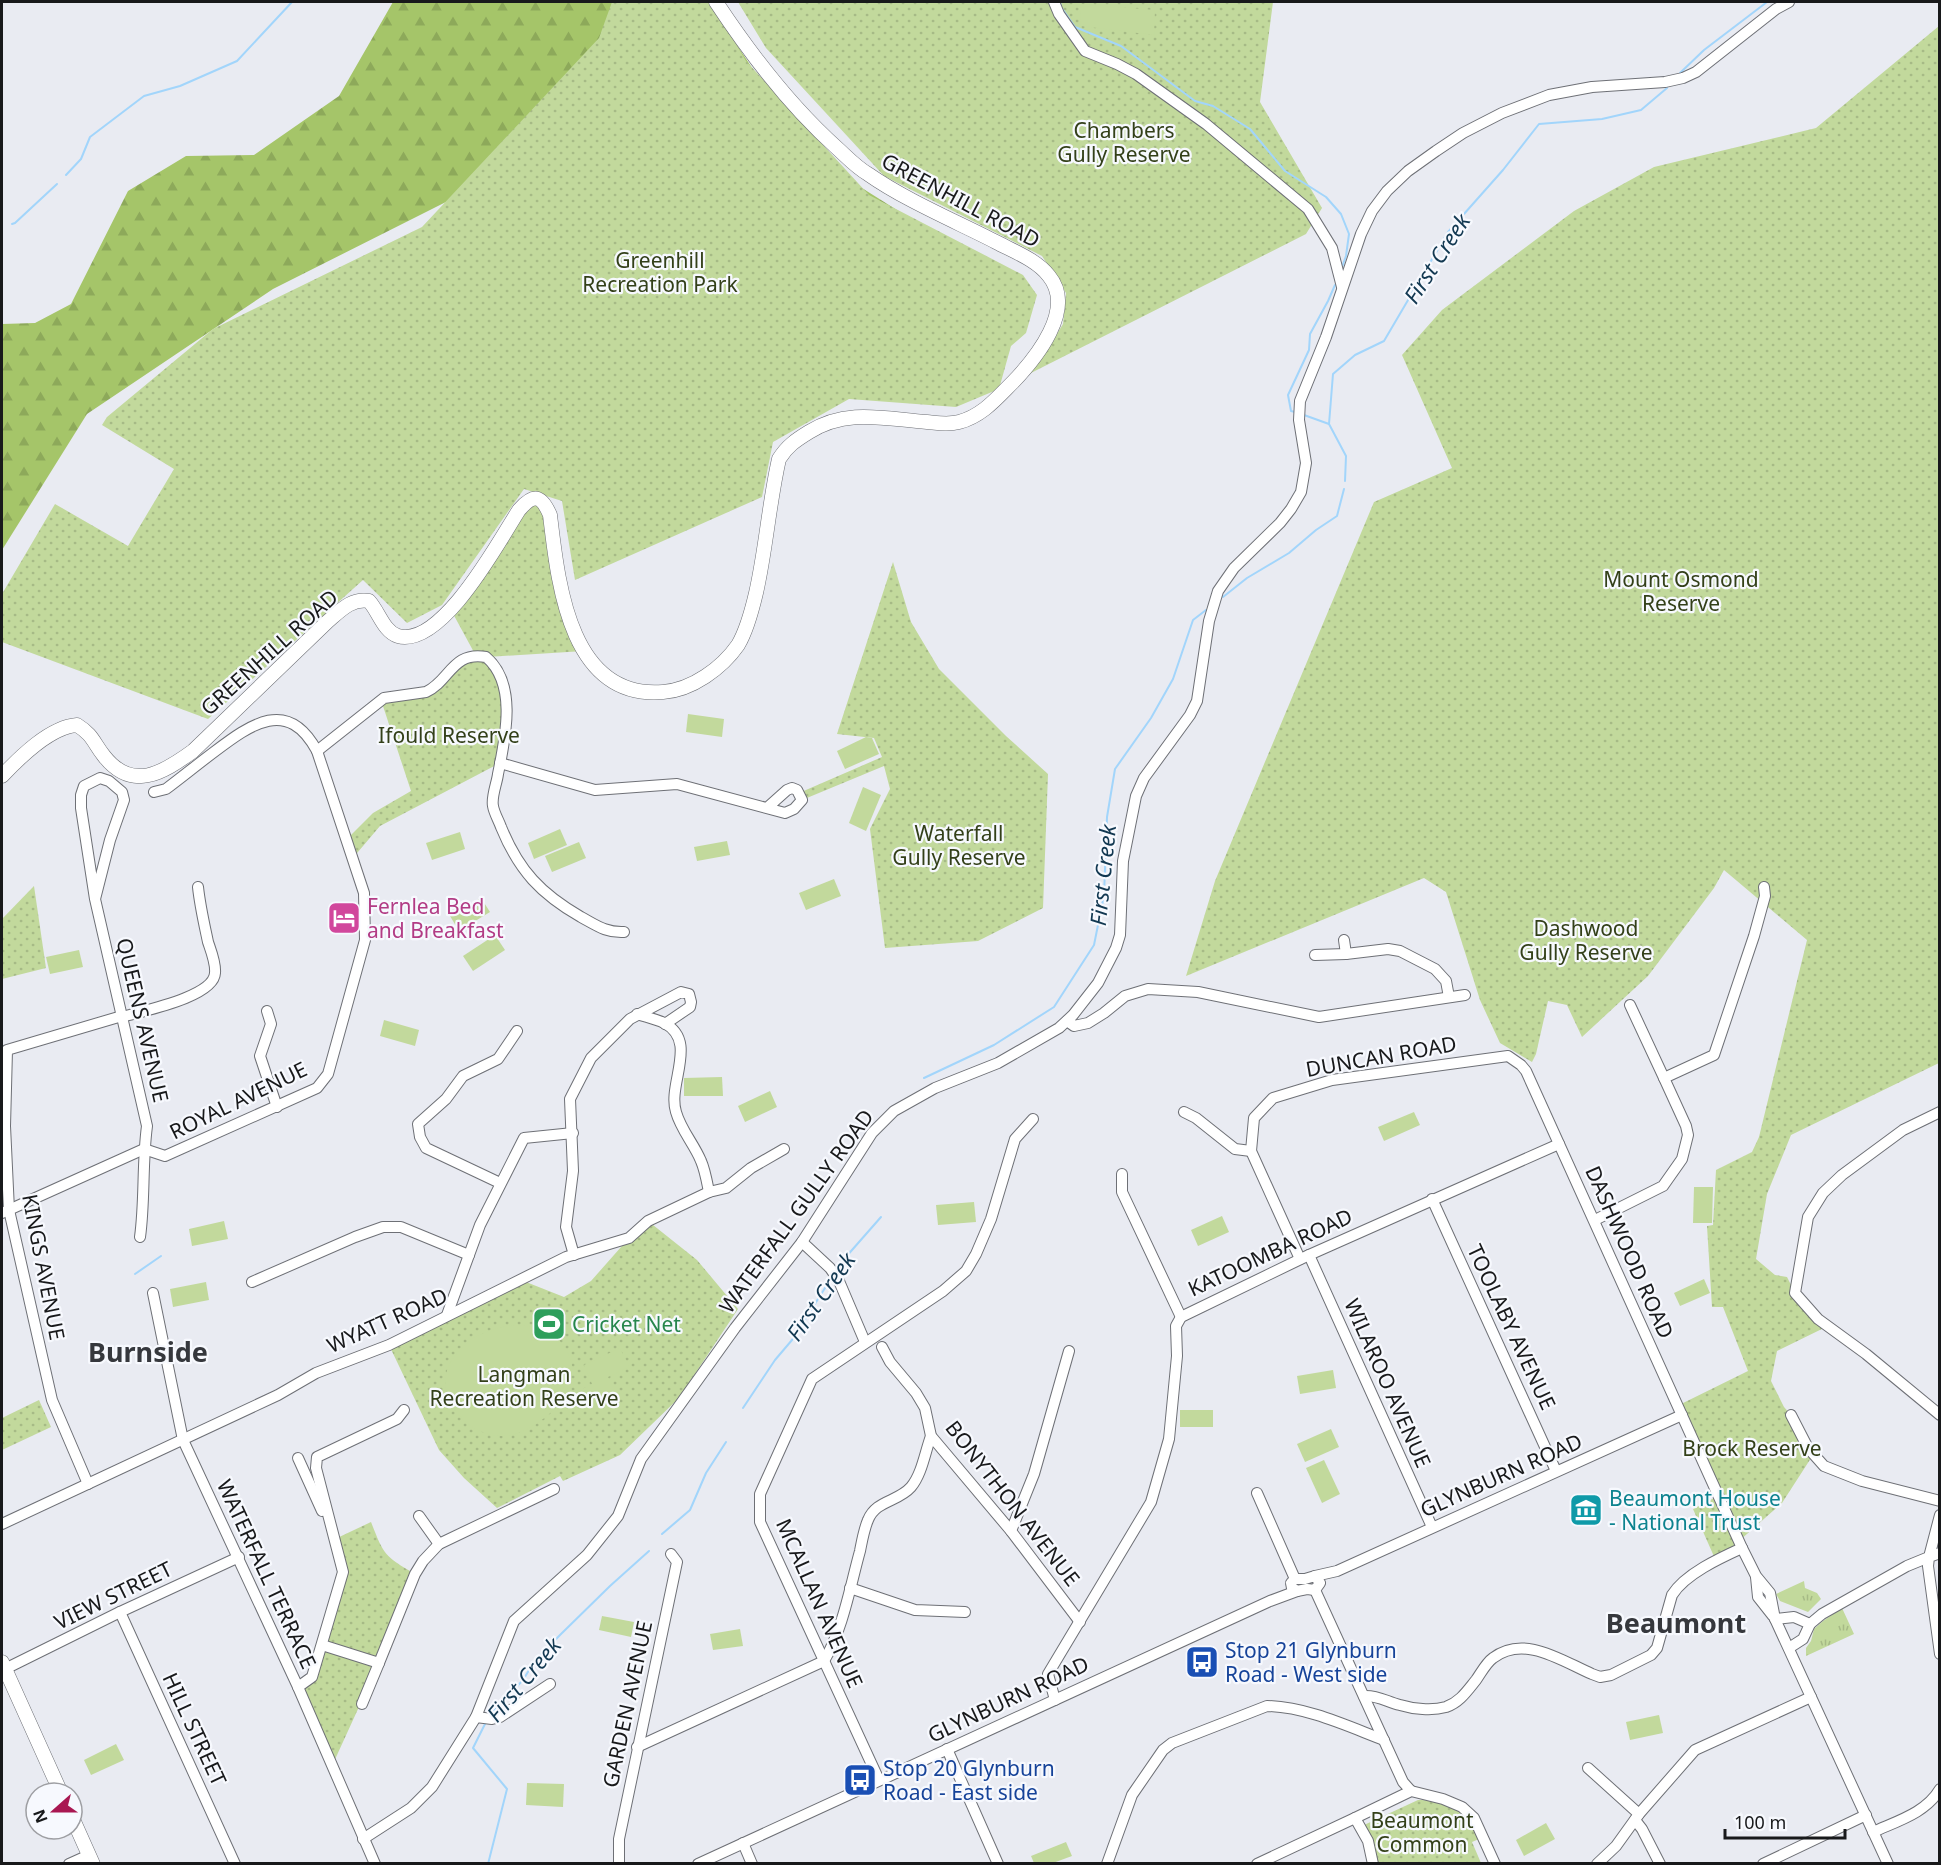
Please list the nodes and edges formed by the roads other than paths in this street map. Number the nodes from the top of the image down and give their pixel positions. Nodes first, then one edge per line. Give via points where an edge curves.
1 (716, 2) edge
2 (1054, 2) edge
3 (1789, 2) edge
4 (1342, 287) junction
5 (317, 751) junction
6 (500, 763) junction
7 (2, 776) edge
8 (154, 792) dead end
9 (768, 807) dead end
10 (198, 887) dead end
11 (1764, 887) dead end
12 (95, 899) junction
13 (624, 932) dead end
14 (1344, 940) dead end
15 (1346, 954) junction
16 (1315, 955) dead end
17 (1465, 994) dead end
18 (1449, 997) junction
19 (1630, 1005) dead end
20 (267, 1011) dead end
21 (638, 1014) junction
22 (122, 1017) junction
23 (1067, 1020) junction
24 (665, 1024) junction
25 (517, 1031) dead end
26 (1526, 1071) joint
27 (1664, 1078) junction
28 (277, 1107) junction
29 (1184, 1112) dead end
30 (1940, 1112) edge
31 (1033, 1119) dead end
32 (573, 1133) junction
33 (1559, 1144) junction
34 (144, 1149) junction
35 (784, 1149) dead end
36 (1251, 1151) junction
37 (1122, 1174) dead end
38 (500, 1183) junction
39 (709, 1192) junction
40 (1432, 1199) junction
41 (5, 1212) edge
42 (1595, 1220) junction
43 (140, 1238) dead end
44 (802, 1242) junction
45 (469, 1255) junction
46 (574, 1255) junction
47 (1304, 1257) junction
48 (252, 1282) dead end
49 (153, 1293) dead end
50 (447, 1316) junction
51 (1181, 1317) junction
52 (865, 1342) junction
53 (882, 1347) dead end
54 (1069, 1351) dead end
55 (404, 1410) dead end
56 (1682, 1415) junction
57 (1791, 1415) dead end
58 (1940, 1415) edge
59 (1659, 1425) junction
60 (931, 1436) junction
61 (183, 1440) junction
62 (1697, 1449) junction
63 (298, 1458) dead end
64 (1557, 1471) junction
65 (88, 1484) junction
66 (554, 1488) dead end
67 (1257, 1493) dead end
68 (1940, 1501) edge
69 (1940, 1515) edge
70 (419, 1516) dead end
71 (2, 1524) edge
72 (1432, 1527) junction
73 (1011, 1531) junction
74 (335, 1539) junction
75 (439, 1544) junction
76 (1742, 1548) junction
77 (671, 1554) dead end
78 (1934, 1555) edge
79 (239, 1557) junction
80 (1295, 1584) junction
81 (1317, 1584) junction
82 (850, 1588) junction
83 (120, 1612) junction
84 (965, 1612) dead end
85 (1775, 1619) junction
86 (1080, 1622) junction
87 (1810, 1624) junction
88 (322, 1645) junction
89 (1789, 1648) junction
90 (1940, 1654) edge
91 (824, 1661) junction
92 (379, 1663) junction
93 (3, 1666) edge
94 (550, 1684) dead end
95 (298, 1687) junction
96 (1364, 1696) junction
97 (1811, 1697) junction
98 (1055, 1700) junction
99 (362, 1704) dead end
100 (484, 1718) junction
101 (1384, 1740) junction
102 (637, 1747) junction
103 (947, 1749) junction
104 (1588, 1768) dead end
105 (879, 1780) junction
106 (56, 1781) edge
107 (1940, 1790) edge
108 (1411, 1791) junction
109 (1866, 1815) junction
110 (1637, 1817) junction
111 (1355, 1818) junction
112 (1873, 1832) junction
113 (363, 1839) junction
114 (83, 1841) edge
115 (743, 1843) junction
116 (91, 1859) edge
117 (69, 1863) edge
118 (235, 1863) edge
119 (375, 1863) edge
120 (619, 1863) edge
121 (698, 1863) edge
122 (752, 1863) edge
123 (998, 1863) edge
124 (1107, 1863) edge
125 (1257, 1863) edge
126 (1373, 1863) edge
127 (1495, 1863) edge
128 (1597, 1863) edge
129 (1660, 1863) edge
130 (1763, 1863) edge
131 (1888, 1863) edge

1 - 7 main road, GREENHILL ROAD via 752,56 808,122 855,164 900,192 1013,250 1050,276 1057,294 1056,317 1045,341 1022,373 989,407 958,422 842,417 789,444 779,459 759,580 745,631 728,657 700,680 681,689 641,692 622,686 593,664 575,635 563,598 550,514 545,503 531,498 442,620 417,635 398,636 387,628 369,601 350,603 193,751 168,769 151,776 122,773 104,756 88,732 77,725 59,728
2 - 4 street via 1085,51 1136,74 1206,124 1308,209 1332,248
3 - 4 street, WATERFALL GULLY ROAD via 1683,78 1548,95 1463,133 1408,171 1387,191 1361,234
4 - 23 street, WATERFALL GULLY ROAD via 1300,401 1306,463 1301,492 1286,516 1234,568 1218,591 1209,621 1197,701 1136,796 1123,861 1116,948 1098,983
5 - 6 street via 384,698 432,689 456,663 480,656 494,664 504,691 505,732
5 - 8 street, ROYAL AVENUE via 294,723 268,720 246,729 166,789
5 - 28 street, ROYAL AVENUE via 364,893 365,940 328,1074 317,1088
6 - 9 street via 595,790 677,784
6 - 13 street via 492,805 512,852 533,882 556,903 602,929
10 - 22 street via 215,973 209,986
11 - 27 street via 1754,936 1714,1054
12 - 12 street, QUEENS AVENUE via 124,800 122,792 100,778 84,786 81,802
12 - 22 street, QUEENS AVENUE
14 - 15 street
15 - 16 street
15 - 18 street via 1400,951 1435,969 1446,981
17 - 18 street
18 - 23 street via 1319,1017 1198,992 1148,989 1125,996 1088,1023 1074,1026
19 - 27 street
20 - 28 street via 271,1024 260,1056
21 - 24 street
21 - 24 street via 681,992 689,994 690,1007
21 - 32 street via 591,1058 570,1099
22 - 34 street, QUEENS AVENUE via 147,1126
22 - 41 street, KINGS AVENUE via 7,1050
23 - 44 street, WATERFALL GULLY ROAD via 998,1063 935,1088 894,1110 872,1132
24 - 39 street via 678,1038 682,1053 674,1088 676,1112 702,1162
25 - 38 street via 498,1059 463,1076 446,1100 418,1124 426,1148
26 - 33 street, DASHWOOD ROAD
26 - 36 street, DUNCAN ROAD via 1508,1056 1332,1080 1273,1098 1254,1118
27 - 42 street via 1688,1135 1682,1159 1663,1186
28 - 34 street, ROYAL AVENUE via 165,1156
29 - 36 street via 1235,1149
30 - 58 street via 1903,1130 1823,1193 1808,1217 1795,1293 1818,1319
31 - 52 street, MCALLAN AVENUE via 1015,1139 992,1219 966,1271 944,1291
32 - 38 street via 524,1138
32 - 46 street via 566,1227
33 - 40 street, KATOOMBA ROAD
33 - 42 street, DASHWOOD ROAD
34 - 41 street, ROYAL AVENUE
34 - 43 street, QUEENS AVENUE
35 - 39 street, WYATT ROAD via 726,1188
36 - 47 street, DUNCAN ROAD
37 - 51 street via 1122,1192
38 - 45 street
39 - 46 street, WYATT ROAD via 648,1221 629,1238
40 - 47 street, KATOOMBA ROAD
40 - 64 street, TOOLABY AVENUE
41 - 65 street, KINGS AVENUE via 52,1400
42 - 56 street, DASHWOOD ROAD
44 - 52 street via 839,1281
44 - 100 street, WATERFALL GULLY ROAD via 641,1459 618,1516 587,1555 514,1621
45 - 48 street via 400,1227 383,1227
45 - 50 street
46 - 50 street, WYATT ROAD
47 - 51 street, KATOOMBA ROAD
47 - 72 street, WILAROO AVENUE
49 - 61 street, WATERFALL TERRACE
50 - 61 street, WYATT ROAD via 389,1345 316,1373
51 - 86 street, KATOOMBA ROAD via 1176,1326 1169,1439 1151,1502
52 - 91 street, MCALLAN AVENUE via 812,1379 760,1494 760,1522
53 - 60 street, BONYTHON AVENUE via 925,1408
54 - 73 street via 1034,1474
55 - 74 street via 398,1419 317,1457 316,1468
56 - 59 street, GLYNBURN ROAD
56 - 62 street, DASHWOOD ROAD
57 - 68 street via 1808,1448 1824,1466 1862,1481
59 - 62 street, DASHWOOD ROAD via 1681,1429
59 - 64 street, GLYNBURN ROAD
60 - 73 street, BONYTHON AVENUE
60 - 82 street via 912,1486 874,1509 868,1520
61 - 65 street, WYATT ROAD
61 - 79 street, WATERFALL TERRACE
62 - 76 street, DASHWOOD ROAD
63 - 74 street
64 - 72 street, GLYNBURN ROAD
65 - 71 street, WYATT ROAD
66 - 75 street
67 - 80 street
69 - 78 street
70 - 75 street
72 - 81 street, GLYNBURN ROAD via 1337,1570
73 - 86 street, BONYTHON AVENUE
74 - 88 street via 343,1572
75 - 92 street via 415,1574
76 - 85 street, DASHWOOD ROAD via 1770,1593
76 - 96 street via 1676,1588 1657,1648 1611,1675 1600,1677 1543,1652 1508,1649 1491,1659 1456,1703 1443,1708 1426,1709
77 - 102 street, GARDEN AVENUE via 677,1562
78 - 87 street via 1843,1601
78 - 90 street via 1928,1566
79 - 83 street, VIEW STREET
79 - 95 street, WATERFALL TERRACE
80 - 81 street, GLYNBURN ROAD via 1307,1589
80 - 98 street, GLYNBURN ROAD via 1270,1601
81 - 96 street
82 - 84 street via 915,1610
82 - 91 street via 832,1648
83 - 93 street, VIEW STREET
83 - 118 street, HILL STREET
85 - 87 street via 1794,1617
85 - 89 street, DASHWOOD ROAD
86 - 98 street, KATOOMBA ROAD via 1048,1674
87 - 89 street via 1803,1639
88 - 92 street
88 - 95 street via 312,1677
89 - 97 street, DASHWOOD ROAD
91 - 102 street
91 - 105 street, MCALLAN AVENUE
92 - 99 street
93 - 106 main road
94 - 100 street via 500,1717
95 - 113 street, WATERFALL TERRACE
96 - 101 street
97 - 109 street, DASHWOOD ROAD
97 - 110 street via 1695,1750
98 - 103 street, GLYNBURN ROAD
100 - 113 street, WATERFALL GULLY ROAD via 432,1787 411,1808
101 - 108 street
101 - 124 street via 1325,1718 1267,1706 1172,1743 1132,1795
102 - 120 street, GARDEN AVENUE via 619,1839
103 - 105 street, GLYNBURN ROAD
103 - 123 street
104 - 110 street
105 - 115 street, GLYNBURN ROAD
107 - 112 street via 1919,1811
108 - 111 street
108 - 127 street via 1462,1807 1474,1818
109 - 112 street, DASHWOOD ROAD
109 - 130 street
110 - 128 street via 1616,1846
110 - 129 street
111 - 125 street
111 - 126 street via 1368,1841
112 - 131 street, DASHWOOD ROAD
113 - 119 street, WATERFALL TERRACE
114 - 116 main road
115 - 121 street, GLYNBURN ROAD
115 - 122 street
116 - 117 street

